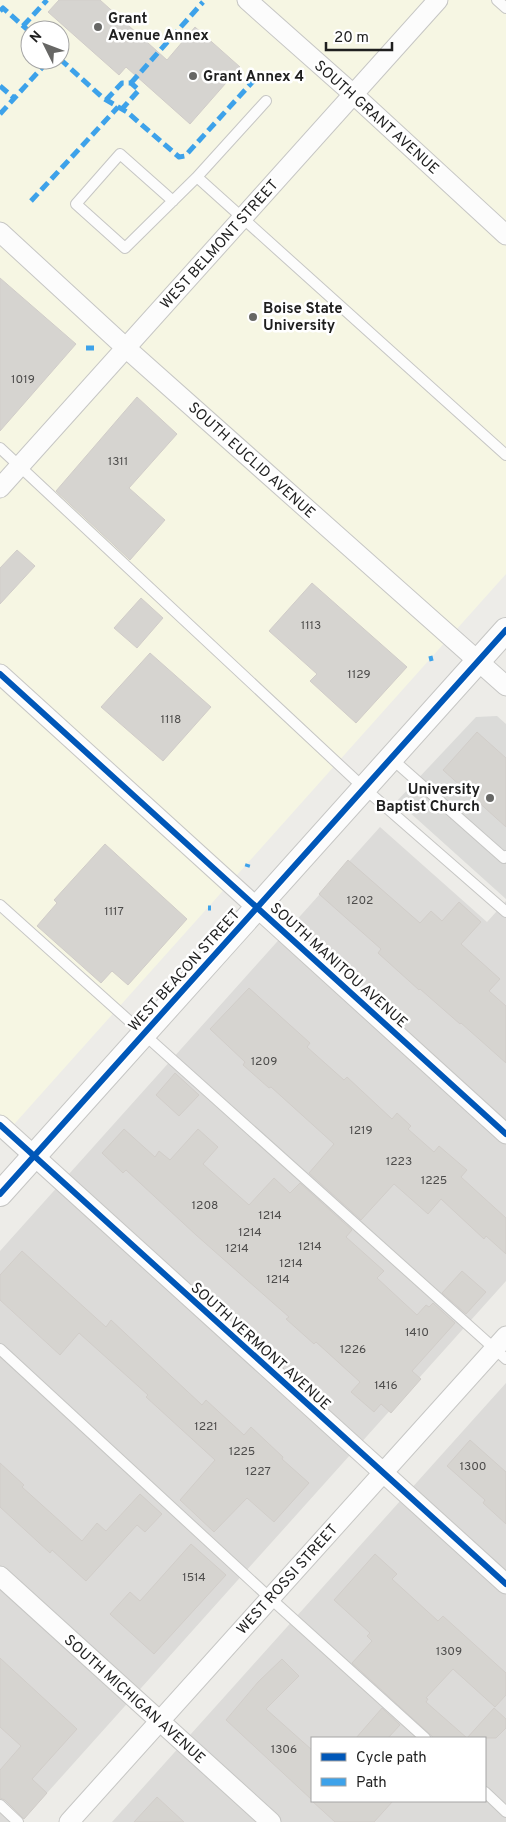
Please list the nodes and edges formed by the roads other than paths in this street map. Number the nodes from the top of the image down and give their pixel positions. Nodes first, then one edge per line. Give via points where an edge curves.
1 (247, 0) edge
2 (497, 0) edge
3 (436, 1) edge
4 (506, 8) edge
5 (353, 94) junction
6 (266, 101) dead end
7 (197, 177) junction
8 (173, 201) junction
9 (242, 218) junction
10 (0, 232) edge
11 (506, 235) edge
12 (126, 348) junction
13 (0, 448) edge
14 (506, 455) edge
15 (20, 466) junction
16 (0, 488) edge
17 (506, 630) edge
18 (478, 661) junction
19 (0, 674) edge
20 (506, 686) edge
21 (391, 758) junction
22 (364, 788) junction
23 (506, 856) edge
24 (0, 905) edge
25 (257, 907) junction
26 (506, 912) edge
27 (144, 1034) junction
28 (0, 1125) edge
29 (506, 1134) edge
30 (34, 1156) junction
31 (0, 1194) edge
32 (502, 1348) edge
33 (0, 1349) edge
34 (383, 1473) junction
35 (0, 1576) edge
36 (506, 1584) edge
37 (270, 1598) junction
38 (159, 1722) junction
39 (424, 1737) edge
40 (486, 1793) edge
41 (0, 1806) edge
42 (506, 1812) edge
43 (18, 1822) edge
44 (69, 1822) edge
45 (271, 1822) edge

1 - 5 street, SOUTH GRANT AVENUE
2 - 4 lane
3 - 5 street, WEST BELMONT STREET
5 - 9 street, WEST BELMONT STREET
5 - 11 street, SOUTH GRANT AVENUE
6 - 7 lane
7 - 8 lane
7 - 9 lane
8 - 8 lane via 125,248 76,204 120,154
9 - 12 street, WEST BELMONT STREET
9 - 14 lane
10 - 12 street, SOUTH EUCLID AVENUE
12 - 15 street, WEST BELMONT STREET
12 - 18 street, SOUTH EUCLID AVENUE
13 - 15 lane
15 - 16 street, WEST BELMONT STREET
15 - 22 lane
17 - 18 street, WEST BEACON STREET
18 - 20 street, SOUTH EUCLID AVENUE
18 - 21 street, WEST BEACON STREET
19 - 25 street, SOUTH MANITOU AVENUE
21 - 22 street, WEST BEACON STREET
21 - 23 lane via 504,858
22 - 25 street, WEST BEACON STREET
22 - 26 lane
24 - 27 lane
25 - 27 street, WEST BEACON STREET
25 - 29 street, SOUTH MANITOU AVENUE
27 - 30 street, WEST BEACON STREET
27 - 32 lane
28 - 30 street, SOUTH VERMONT AVENUE
30 - 31 street, WEST BEACON STREET
30 - 34 street, SOUTH VERMONT AVENUE
32 - 34 street, WEST ROSSI STREET
33 - 37 lane
34 - 36 street, SOUTH VERMONT AVENUE
34 - 37 street, WEST ROSSI STREET
35 - 38 street, SOUTH MICHIGAN AVENUE
37 - 38 street, WEST ROSSI STREET
37 - 39 lane
38 - 44 street, WEST ROSSI STREET
38 - 45 street, SOUTH MICHIGAN AVENUE
40 - 42 lane
41 - 43 lane

